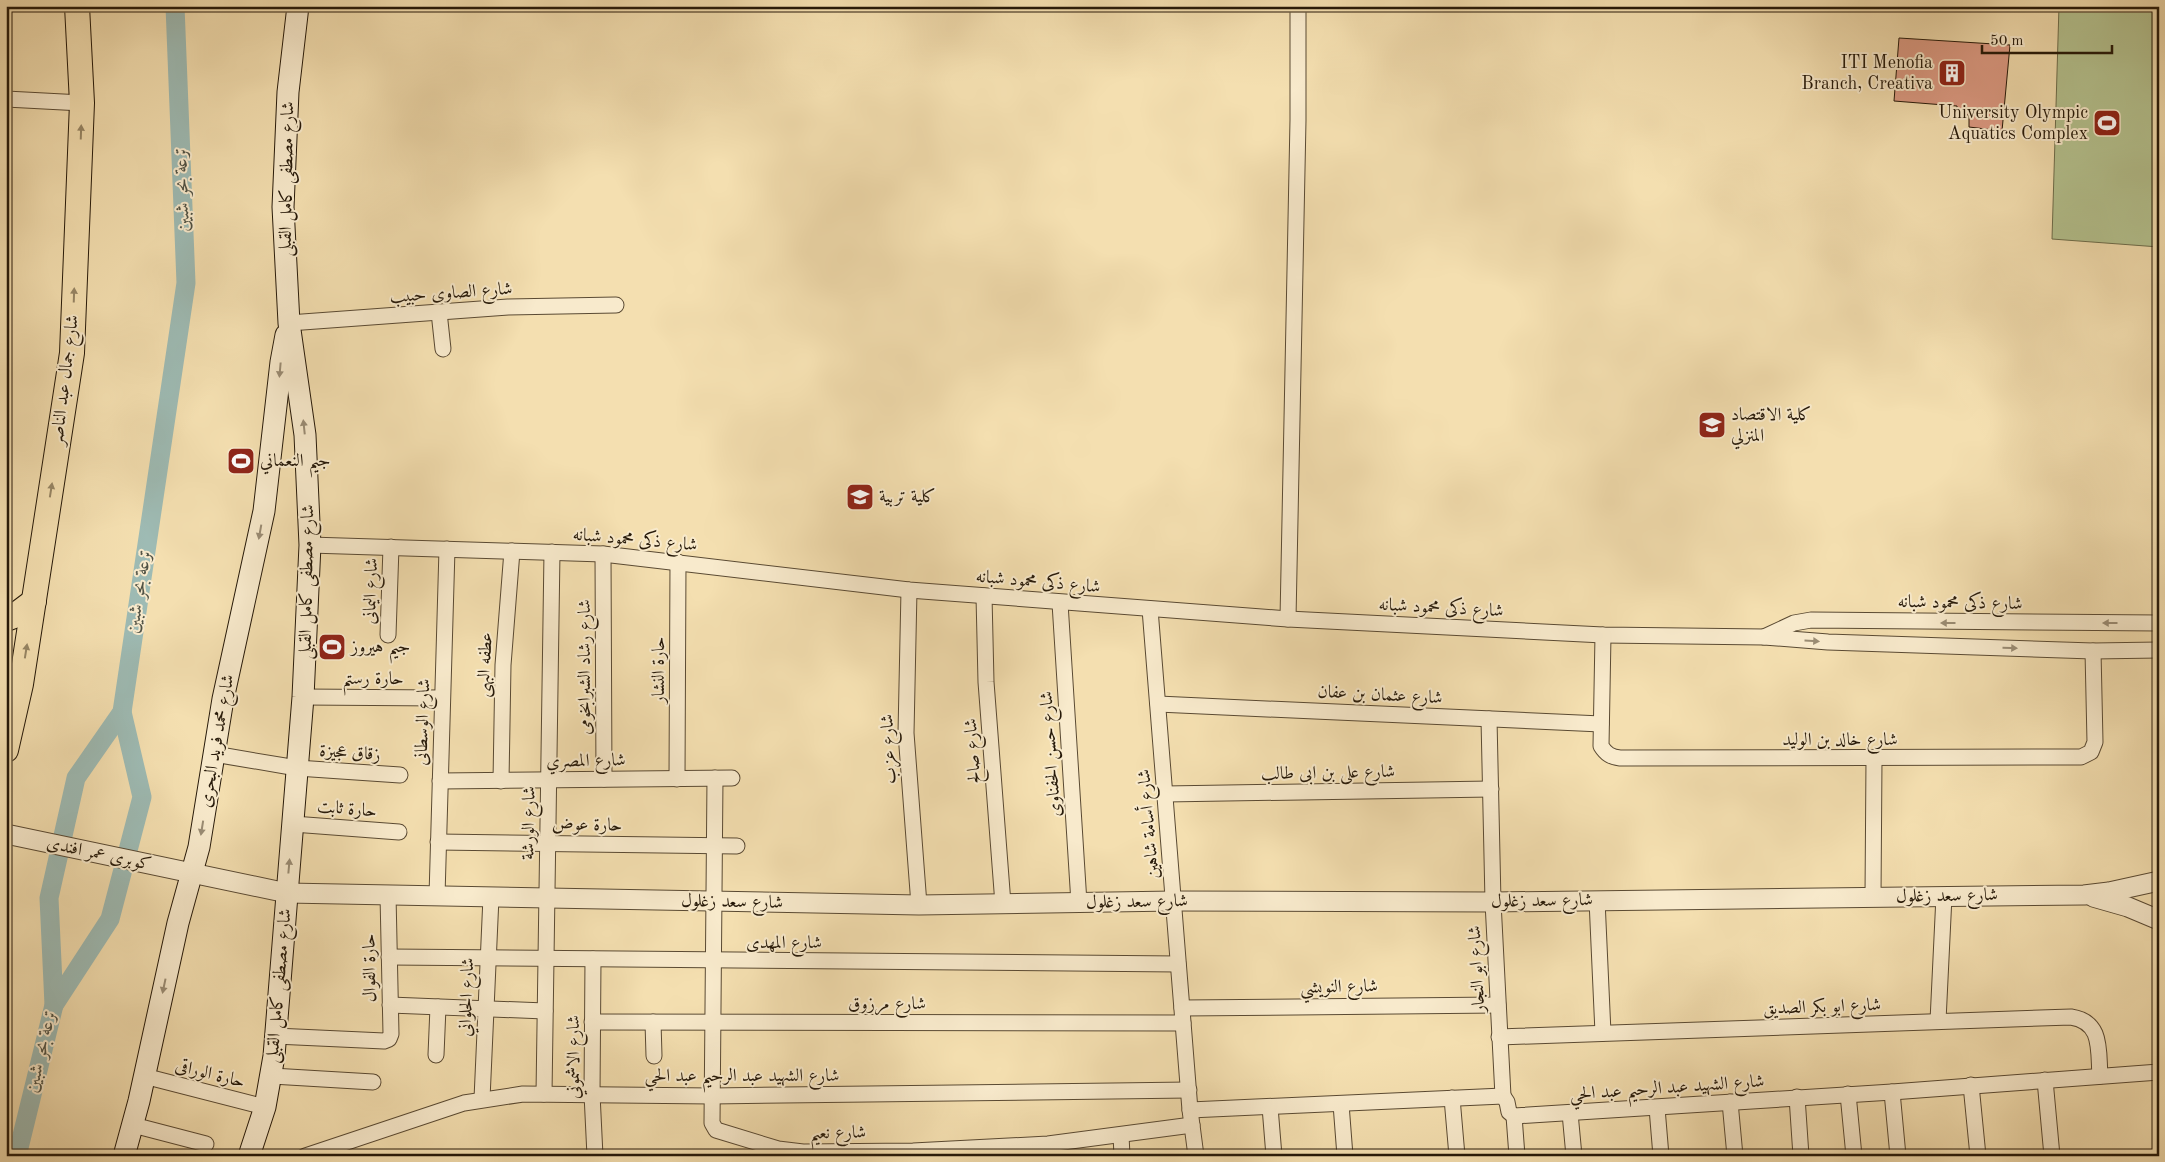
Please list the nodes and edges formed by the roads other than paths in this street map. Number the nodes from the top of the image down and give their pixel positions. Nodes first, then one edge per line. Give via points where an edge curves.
1 (77, 6) edge
2 (298, 6) edge
3 (1298, 6) edge
4 (6, 99) edge
5 (82, 103) junction
6 (616, 305) dead end
7 (439, 312) junction
8 (289, 323) junction
9 (443, 349) dead end
10 (310, 545) junction
11 (391, 548) junction
12 (447, 549) junction
13 (512, 551) junction
14 (552, 552) junction
15 (603, 554) junction
16 (678, 562) junction
17 (909, 590) junction
18 (984, 596) junction
19 (34, 601) junction
20 (1060, 603) junction
21 (1150, 609) junction
22 (6, 619) edge
23 (1288, 619) junction
24 (2159, 623) edge
25 (388, 635) dead end
26 (1602, 635) junction
27 (1764, 637) junction
28 (2159, 650) edge
29 (2093, 651) junction
30 (6, 664) edge
31 (21, 684) junction
32 (303, 697) junction
33 (442, 698) junction
34 (1158, 704) junction
35 (1490, 719) junction
36 (1601, 724) junction
37 (6, 750) edge
38 (214, 754) junction
39 (1874, 758) junction
40 (297, 768) junction
41 (400, 775) dead end
42 (715, 778) junction
43 (732, 778) dead end
44 (677, 779) junction
45 (548, 780) junction
46 (604, 780) junction
47 (440, 781) junction
48 (501, 781) junction
49 (1491, 789) junction
50 (1165, 794) junction
51 (292, 824) junction
52 (399, 832) dead end
53 (10, 835) edge
54 (438, 842) junction
55 (547, 843) junction
56 (714, 846) junction
57 (737, 846) dead end
58 (183, 873) junction
59 (2159, 881) edge
60 (287, 894) junction
61 (388, 895) junction
62 (2084, 895) junction
63 (437, 896) junction
64 (1873, 896) junction
65 (1944, 896) junction
66 (491, 897) junction
67 (546, 898) junction
68 (1597, 900) junction
69 (713, 901) junction
70 (1174, 901) junction
71 (1493, 902) junction
72 (1079, 903) junction
73 (1003, 904) junction
74 (919, 905) junction
75 (2159, 920) edge
76 (389, 957) junction
77 (488, 958) junction
78 (545, 958) junction
79 (593, 959) junction
80 (713, 961) junction
81 (1178, 964) junction
82 (1498, 1004) junction
83 (390, 1005) junction
84 (438, 1007) junction
85 (1182, 1008) junction
86 (486, 1009) junction
87 (545, 1011) junction
88 (1938, 1021) junction
89 (592, 1022) junction
90 (653, 1022) junction
91 (712, 1022) junction
92 (1183, 1023) junction
93 (1603, 1033) junction
94 (275, 1036) junction
95 (1499, 1037) junction
96 (436, 1056) dead end
97 (654, 1056) dead end
98 (2159, 1072) edge
99 (144, 1076) junction
100 (272, 1076) junction
101 (2100, 1076) junction
102 (2045, 1080) junction
103 (373, 1082) dead end
104 (1972, 1085) junction
105 (1189, 1090) junction
106 (1892, 1092) junction
107 (544, 1094) junction
108 (592, 1094) junction
109 (1848, 1094) junction
110 (712, 1096) junction
111 (1503, 1096) junction
112 (482, 1098) junction
113 (1452, 1098) junction
114 (1797, 1098) junction
115 (1730, 1102) junction
116 (1341, 1104) junction
117 (1270, 1107) junction
118 (266, 1108) junction
119 (1657, 1108) junction
120 (1570, 1113) junction
121 (1514, 1116) junction
122 (1191, 1118) junction
123 (133, 1125) junction
124 (1121, 1135) junction
125 (206, 1144) dead end
126 (1048, 1150) edge
127 (980, 1152) edge
128 (913, 1153) edge
129 (124, 1156) edge
130 (249, 1156) edge
131 (305, 1156) edge
132 (595, 1156) edge
133 (1122, 1156) edge
134 (1196, 1156) edge
135 (1274, 1156) edge
136 (1345, 1156) edge
137 (1457, 1156) edge
138 (1517, 1156) edge
139 (1574, 1156) edge
140 (1661, 1156) edge
141 (1735, 1156) edge
142 (1801, 1156) edge
143 (1854, 1156) edge
144 (1898, 1156) edge
145 (1978, 1156) edge
146 (2052, 1156) edge

1 - 5 main road, شارع جمال عبد الناصر
2 - 8 main road, شارع مصطفى كامل القبلى via 284,150
3 - 23 street
4 - 5 street
19 -> 5 main road, شارع جمال عبد الناصر via 72,353
6 - 7 street, شارع الصاوى حبيب
7 - 8 street, شارع الصاوى حبيب
7 - 9 street
10 -> 8 main road, شارع مصطفى كامل القبلى via 305,434
8 -> 38 main road, شارع محمد فريد البحرى via 281,362 264,511
10 - 11 street, شارع ذكى محمود شبانه
10 - 32 main road, شارع مصطفى كامل القبلى
11 - 12 street, شارع ذكى محمود شبانه
11 - 25 street, شارع اليمانى
12 - 13 street, شارع ذكى محمود شبانه
12 - 33 street, شارع الوسطانى
13 - 14 street, شارع ذكى محمود شبانه
13 - 48 street, عطفه البهى via 503,665
14 - 15 street, شارع ذكى محمود شبانه
14 - 45 street, شارع الورشة
15 - 16 street, شارع ذكى محمود شبانه
15 - 46 street, شارع رشاد الشبرابخومى
16 - 17 street, شارع ذكى محمود شبانه
16 - 44 street, حارة النشار
17 - 18 street, شارع ذكى محمود شبانه
17 - 74 street, شارع عزب via 906,733
18 - 20 street, شارع ذكى محمود شبانه
18 - 73 street, شارع صالح via 986,682
19 - 22 main road
31 -> 19 main road, شارع جمال عبد الناصر
20 - 21 street, شارع ذكى محمود شبانه
20 - 72 street, شارع حسن الحفناوى
21 - 23 street, شارع ذكى محمود شبانه
21 - 34 street, شارع أسامة شاهين
23 - 26 street, شارع ذكى محمود شبانه
24 -> 27 street, شارع ذكى محمود شبانه via 1811,620 1786,626
26 - 27 street, شارع ذكى محمود شبانه
26 - 36 street, شارع خالد بن الوليد
27 -> 29 street, شارع ذكى محمود شبانه
28 - 29 street, شارع ذكى محمود شبانه
29 - 39 street, شارع خالد بن الوليد via 2095,742 2086,756
30 - 31 main road
31 - 37 main road, شارع جمال عبد الناصر
32 - 33 street, حارة رستم
32 - 40 main road, شارع مصطفى كامل القبلى
33 - 47 street, شارع الوسطانى
34 - 35 street, شارع عثمان بن عفان
34 - 50 street, شارع أسامة شاهين
35 - 36 street, شارع عثمان بن عفان
35 - 49 street, شارع ابو النجار
36 - 39 street, شارع خالد بن الوليد via 1602,746 1612,757 1620,758
38 - 40 street, زقاق عجيزة
38 -> 58 main road, شارع محمد فريد البحرى via 199,847
39 - 64 street
40 - 41 street, زقاق عجيزة
40 - 51 main road, شارع مصطفى كامل القبلى
42 - 43 street, شارع المصري
42 - 44 street, شارع المصري
42 - 56 street, شارع نعيم
44 - 46 street, شارع المصري
45 - 46 street, شارع المصري
45 - 48 street, شارع المصري
45 - 55 street, شارع الورشة
47 - 48 street, شارع المصري
47 - 54 street, شارع الوسطانى
49 - 50 street, شارع على بن ابى طالب
49 - 71 street, شارع ابو النجار
50 - 70 street, شارع أسامة شاهين
51 - 52 street, حارة ثابت
60 -> 51 main road, شارع مصطفى كامل القبلى
53 - 58 street, كوبرى عمر افندى
54 - 55 street, حارة عوض
54 - 63 street, شارع الوسطانى
55 - 56 street, حارة عوض
55 - 67 street, شارع الورشة
56 - 57 street, حارة عوض
56 - 69 street, شارع نعيم
58 - 60 street, شارع سعد زغلول
58 -> 99 main road, شارع محمد فريد البحرى via 178,923
59 - 62 street, شارع سعد زغلول
60 - 61 street, شارع سعد زغلول
60 - 94 main road, شارع مصطفى كامل القبلى
61 - 63 street, شارع سعد زغلول
61 - 76 street, حارة الفوال
62 - 65 street, شارع سعد زغلول
62 - 75 street, شارع سعد زغلول via 2128,906
63 - 66 street, شارع سعد زغلول
64 - 65 street, شارع سعد زغلول
64 - 68 street, شارع سعد زغلول
65 - 88 street
66 - 67 street, شارع سعد زغلول
66 - 77 street, شارع الحلواني
67 - 69 street, شارع سعد زغلول
67 - 78 street, شارع الورشة
68 - 71 street, شارع سعد زغلول
68 - 93 street
69 - 74 street, شارع سعد زغلول
69 - 80 street, شارع نعيم
70 - 71 street, شارع سعد زغلول
70 - 72 street, شارع سعد زغلول
70 - 81 street, شارع أسامة شاهين
71 - 82 street, شارع ابو النجار
72 - 73 street, شارع سعد زغلول
73 - 74 street, شارع سعد زغلول
76 - 77 street, شارع المهدى
76 - 83 street, حارة الفوال
77 - 78 street, شارع المهدى
77 - 86 street, شارع الحلواني
78 - 79 street, شارع المهدى
78 - 87 street, شارع الورشة
79 - 80 street, شارع المهدى
79 - 89 street, شارع الاشموني
80 - 81 street, شارع المهدى
80 - 91 street, شارع نعيم
81 - 85 street, شارع أسامة شاهين
82 - 85 street, شارع النويشي
82 - 95 street, شارع ابو النجار
83 - 84 street
83 - 94 street, حارة الفوال via 389,1039 384,1041
84 - 86 street
84 - 96 street
85 - 92 street, شارع أسامة شاهين
86 - 87 street
86 - 112 street, شارع الحلواني
87 - 107 street, شارع الورشة
88 - 93 street, شارع ابو بكر الصديق
88 - 101 street, شارع ابو بكر الصديق via 2080,1018 2088,1022 2097,1037
89 - 90 street, شارع مرزوق
89 - 108 street, شارع الاشموني
90 - 91 street, شارع مرزوق
90 - 97 street
91 - 92 street, شارع مرزوق
91 - 110 street, شارع نعيم
92 - 105 street, شارع أسامة شاهين
93 - 95 street, شارع ابو بكر الصديق
94 - 100 main road, شارع مصطفى كامل القبلى
95 - 111 street, شارع ابو النجار
98 - 101 street, شارع الشهيد عبد الرحيم عبد الحي
99 - 118 street, حارة الوراقى
99 - 123 main road, شارع محمد فريد البحرى
100 - 103 street
100 - 118 main road, شارع مصطفى كامل القبلى
101 - 102 street, شارع الشهيد عبد الرحيم عبد الحي
102 - 104 street, شارع الشهيد عبد الرحيم عبد الحي
102 - 146 street
104 - 106 street, شارع الشهيد عبد الرحيم عبد الحي
104 - 145 street
105 - 110 street, شارع الشهيد عبد الرحيم عبد الحي
105 - 122 street, شارع أسامة شاهين
106 - 109 street, شارع الشهيد عبد الرحيم عبد الحي
106 - 144 street
107 - 108 street, شارع الشهيد عبد الرحيم عبد الحي
107 - 112 street, شارع الشهيد عبد الرحيم عبد الحي
108 - 110 street, شارع الشهيد عبد الرحيم عبد الحي
108 - 132 street, شارع الاشموني
109 - 114 street, شارع الشهيد عبد الرحيم عبد الحي
109 - 143 street
110 - 128 street, شارع نعيم via 712,1123 716,1130 778,1148 804,1152
111 - 113 street
111 - 121 street
112 - 131 street, شارع الشهيد عبد الرحيم عبد الحي
113 - 116 street
113 - 137 street
114 - 115 street, شارع الشهيد عبد الرحيم عبد الحي
114 - 142 street
115 - 119 street, شارع الشهيد عبد الرحيم عبد الحي
115 - 141 street
116 - 117 street
116 - 136 street
117 - 122 street
117 - 135 street
118 - 130 main road, شارع مصطفى كامل القبلى
119 - 120 street, شارع الشهيد عبد الرحيم عبد الحي
119 - 140 street
120 - 121 street, شارع الشهيد عبد الرحيم عبد الحي
120 - 139 street
121 - 138 street
122 - 124 street, شارع نعيم
122 - 134 street, شارع أسامة شاهين
123 - 125 street
123 - 129 main road, شارع محمد فريد البحرى
124 - 126 street, شارع نعيم
124 - 133 street
126 - 127 street, شارع نعيم
127 - 128 street, شارع نعيم

